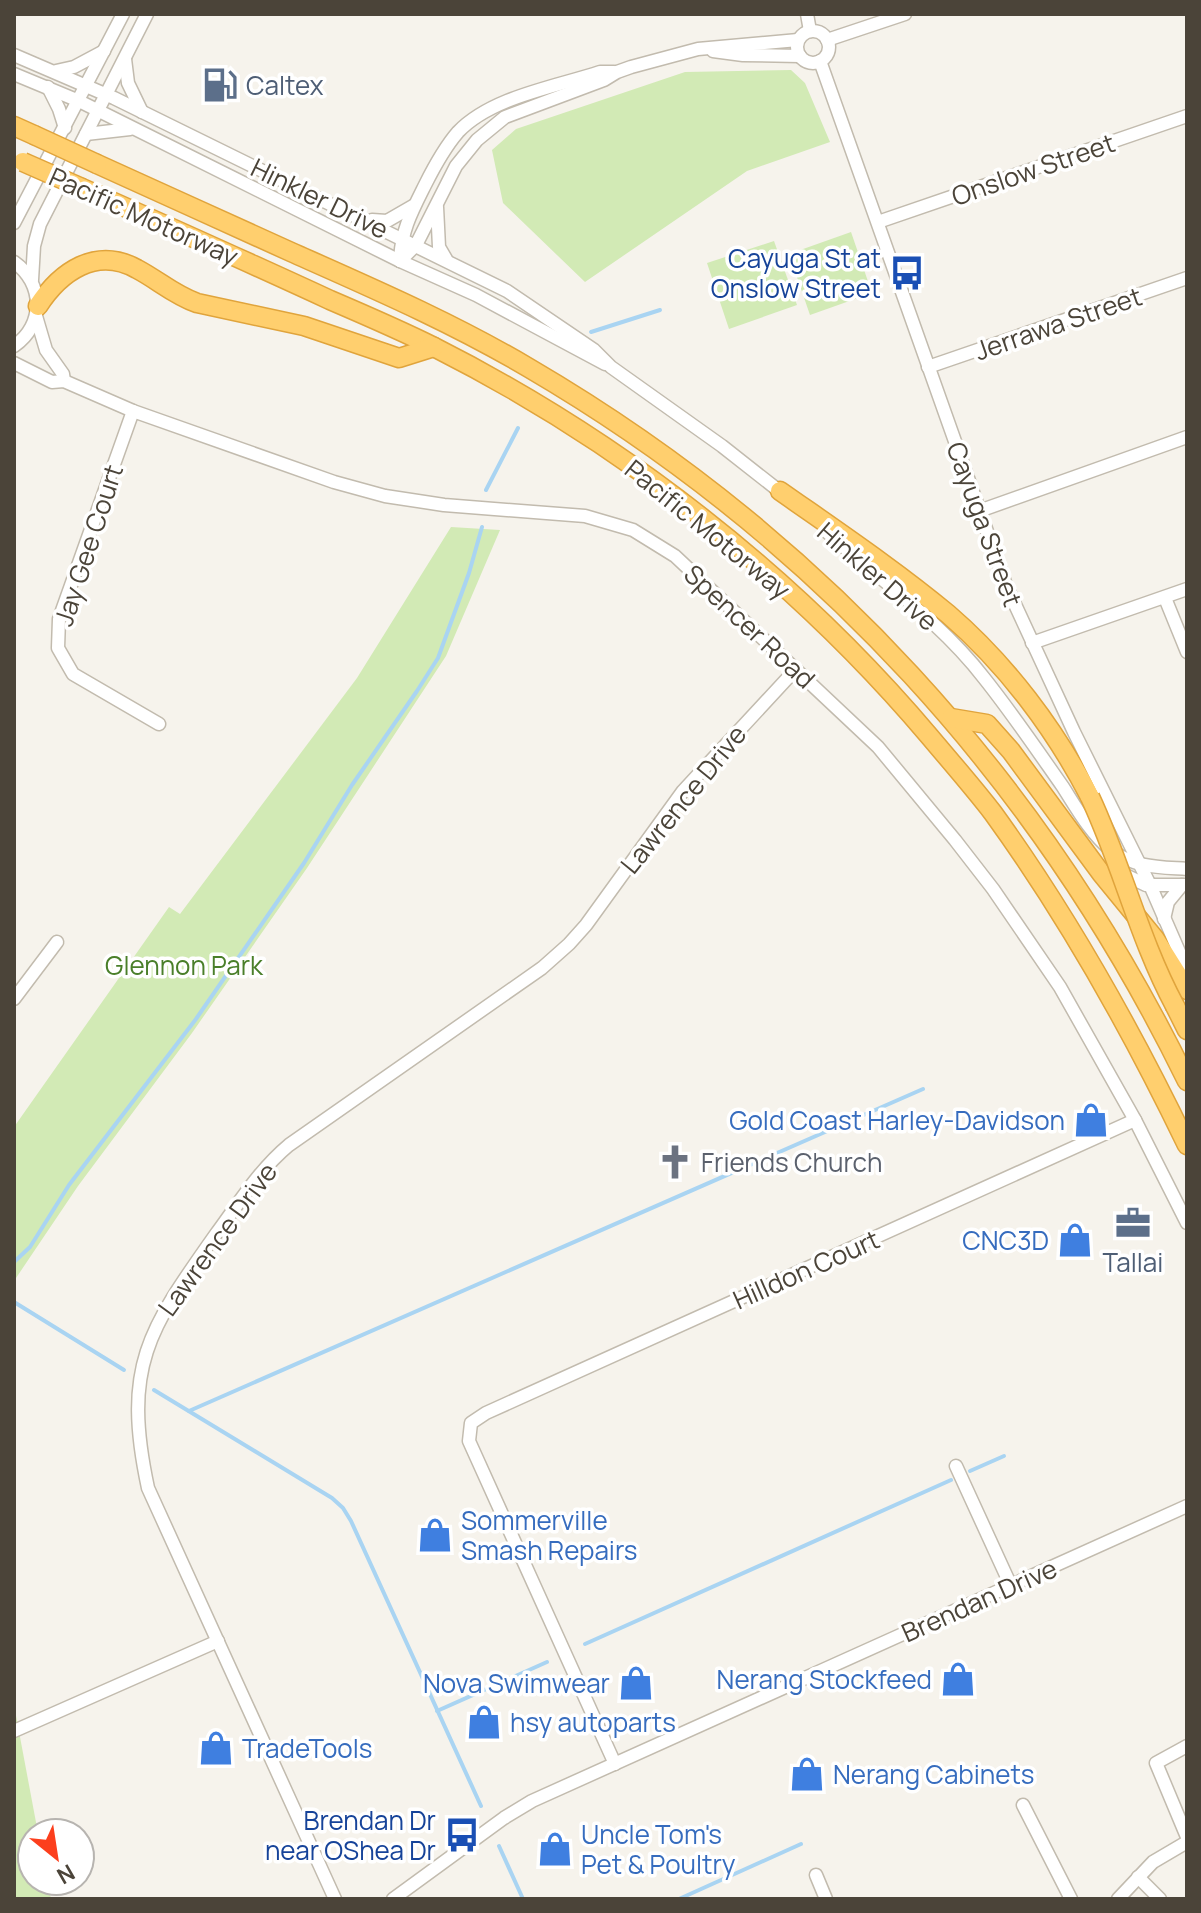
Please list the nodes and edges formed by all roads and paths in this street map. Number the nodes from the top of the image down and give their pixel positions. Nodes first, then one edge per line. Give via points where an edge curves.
1 (123, 14) edge
2 (147, 14) edge
3 (807, 14) edge
4 (905, 14) edge
5 (810, 31) junction
6 (798, 40) junction
7 (827, 40) junction
8 (698, 49) junction
9 (104, 51) junction
10 (14, 55) edge
11 (125, 56) junction
12 (800, 56) junction
13 (820, 61) junction
14 (54, 71) junction
15 (617, 72) junction
16 (14, 74) edge
17 (87, 86) junction
18 (48, 87) junction
19 (106, 94) junction
20 (79, 101) junction
21 (98, 110) junction
22 (142, 112) junction
23 (1187, 116) edge
24 (14, 126) edge
25 (65, 128) junction
26 (135, 129) junction
27 (86, 134) junction
28 (224, 151) junction
29 (19, 160) edge
30 (236, 179) junction
31 (436, 204) junction
32 (415, 205) junction
33 (365, 220) junction
34 (878, 222) junction
35 (14, 223) edge
36 (401, 238) junction
37 (416, 245) junction
38 (447, 260) junction
39 (400, 261) junction
40 (14, 262) edge
41 (1187, 278) edge
42 (32, 280) junction
43 (37, 311) junction
44 (14, 346) edge
45 (434, 347) junction
46 (14, 363) edge
47 (611, 367) junction
48 (928, 367) junction
49 (64, 381) junction
50 (133, 411) junction
51 (1187, 437) edge
52 (780, 491) junction
53 (979, 511) junction
54 (1187, 589) edge
55 (1165, 598) junction
56 (1032, 643) junction
57 (1187, 652) edge
58 (796, 669) junction
59 (951, 718) junction
60 (159, 724) dead end
61 (1095, 833) junction
62 (1140, 865) junction
63 (1187, 869) edge
64 (1150, 885) junction
65 (1185, 885) edge
66 (1164, 919) junction
67 (57, 942) dead end
68 (1187, 970) edge
69 (1187, 990) edge
70 (14, 999) edge
71 (1187, 1030) edge
72 (1187, 1081) edge
73 (1135, 1120) junction
74 (1187, 1145) edge
75 (1187, 1223) edge
76 (956, 1466) dead end
77 (1187, 1506) edge
78 (1011, 1586) junction
79 (218, 1641) junction
80 (14, 1731) edge
81 (1187, 1746) edge
82 (615, 1764) junction
83 (1023, 1805) dead end
84 (1187, 1839) edge
85 (816, 1875) dead end
86 (1138, 1877) junction
87 (335, 1899) edge
88 (393, 1899) edge
89 (826, 1899) edge
90 (1071, 1899) edge
91 (1118, 1899) edge
92 (1160, 1899) edge

1 - 9 street
2 - 11 street
3 - 5 street
4 - 7 street
5 - 6 street
5 - 7 street
6 - 8 street
6 - 12 street
7 - 13 street via 828,51
8 - 12 street
8 - 15 street
9 - 14 street
9 - 17 street
10 - 14 street, Hinkler Drive
11 - 19 street
11 - 22 street via 128,83
12 - 13 street via 807,62
13 - 34 street, Cayuga Street
14 - 17 street, Hinkler Drive
15 - 31 street via 505,117 466,153
15 - 32 street via 600,72 479,115 442,154
16 - 18 street, Hinkler Drive
17 - 19 street, Hinkler Drive
17 - 20 street
18 - 20 street, Hinkler Drive
18 - 25 street
19 - 21 street
19 - 22 street, Hinkler Drive
20 - 21 street, Hinkler Drive
20 - 25 street
21 - 26 street, Hinkler Drive
21 - 27 street
22 - 28 street, Hinkler Drive
23 - 34 street, Onslow Street
24 - 59 highway, Pacific Motorway, bridge via 437,318 605,415 762,531 877,637
25 - 35 street
26 - 27 street
26 - 30 street, Hinkler Drive
27 - 42 street via 40,224
28 - 30 street
28 - 33 street, Hinkler Drive
29 - 45 highway, Pacific Motorway, bridge
30 - 39 street, Hinkler Drive
31 - 37 street
31 - 38 street via 439,247
32 - 33 street via 387,221
32 - 36 street
33 - 36 street, Hinkler Drive
34 - 48 street, Cayuga Street
36 - 37 street, Hinkler Drive
36 - 39 street
37 - 38 street, Hinkler Drive
37 - 39 street
38 - 47 street, Hinkler Drive via 531,306
39 - 47 street, Hinkler Drive
40 - 42 street
41 - 48 street, Jerrawa Street
42 - 43 street
43 - 44 street via 30,329
43 - 45 highway via 59,278 82,264 109,260 137,268 182,298 304,326 399,358
43 - 49 street via 46,350
45 - 74 highway, Pacific Motorway via 589,438 679,500 777,582 884,684 991,810 1044,887 1118,1009
46 - 49 street, Spencer Road via 52,382
47 - 52 street, Hinkler Drive
48 - 53 street, Cayuga Street
49 - 50 street, Spencer Road
50 - 58 street, Spencer Road via 385,496 585,516 633,530 675,556
50 - 60 street, Jay Gee Court via 59,619 58,648 73,674
51 - 53 street
52 - 61 street, Hinkler Drive via 965,655
52 - 71 highway, bridge via 917,589 974,639 1041,717 1090,797 1150,953
53 - 56 street, Cayuga Street
54 - 55 street
55 - 56 street
55 - 57 street
56 - 62 street, Cayuga Street
58 - 73 street, Spencer Road via 878,747 993,889 1060,987
58 - 79 street, Lawrence Drive via 692,781 569,944 289,1145 267,1165 168,1303 143,1361 138,1437 148,1488
59 - 69 highway via 987,724 1011,751 1155,939
59 - 72 highway, Pacific Motorway via 1074,881 1127,966
61 - 62 street, Hinkler Drive via 1113,851
61 - 64 street, Hinkler Drive via 1116,868
62 - 63 street
62 - 64 street, Cayuga Street
64 - 65 street
64 - 66 street, Cayuga Street
65 - 66 street via 1166,905
66 - 68 street, Cayuga Street
67 - 70 street
73 - 75 street, Spencer Road
73 - 82 street, Hilldon Court via 471,1423 469,1441
76 - 78 street
77 - 78 street, Brendan Drive
78 - 82 street, Brendan Drive
79 - 80 street
79 - 87 street, Lawrence Drive
81 - 84 street via 1156,1763
82 - 88 street, Brendan Drive via 504,1818
83 - 90 street
84 - 86 street
85 - 89 street
86 - 91 street
86 - 92 street

